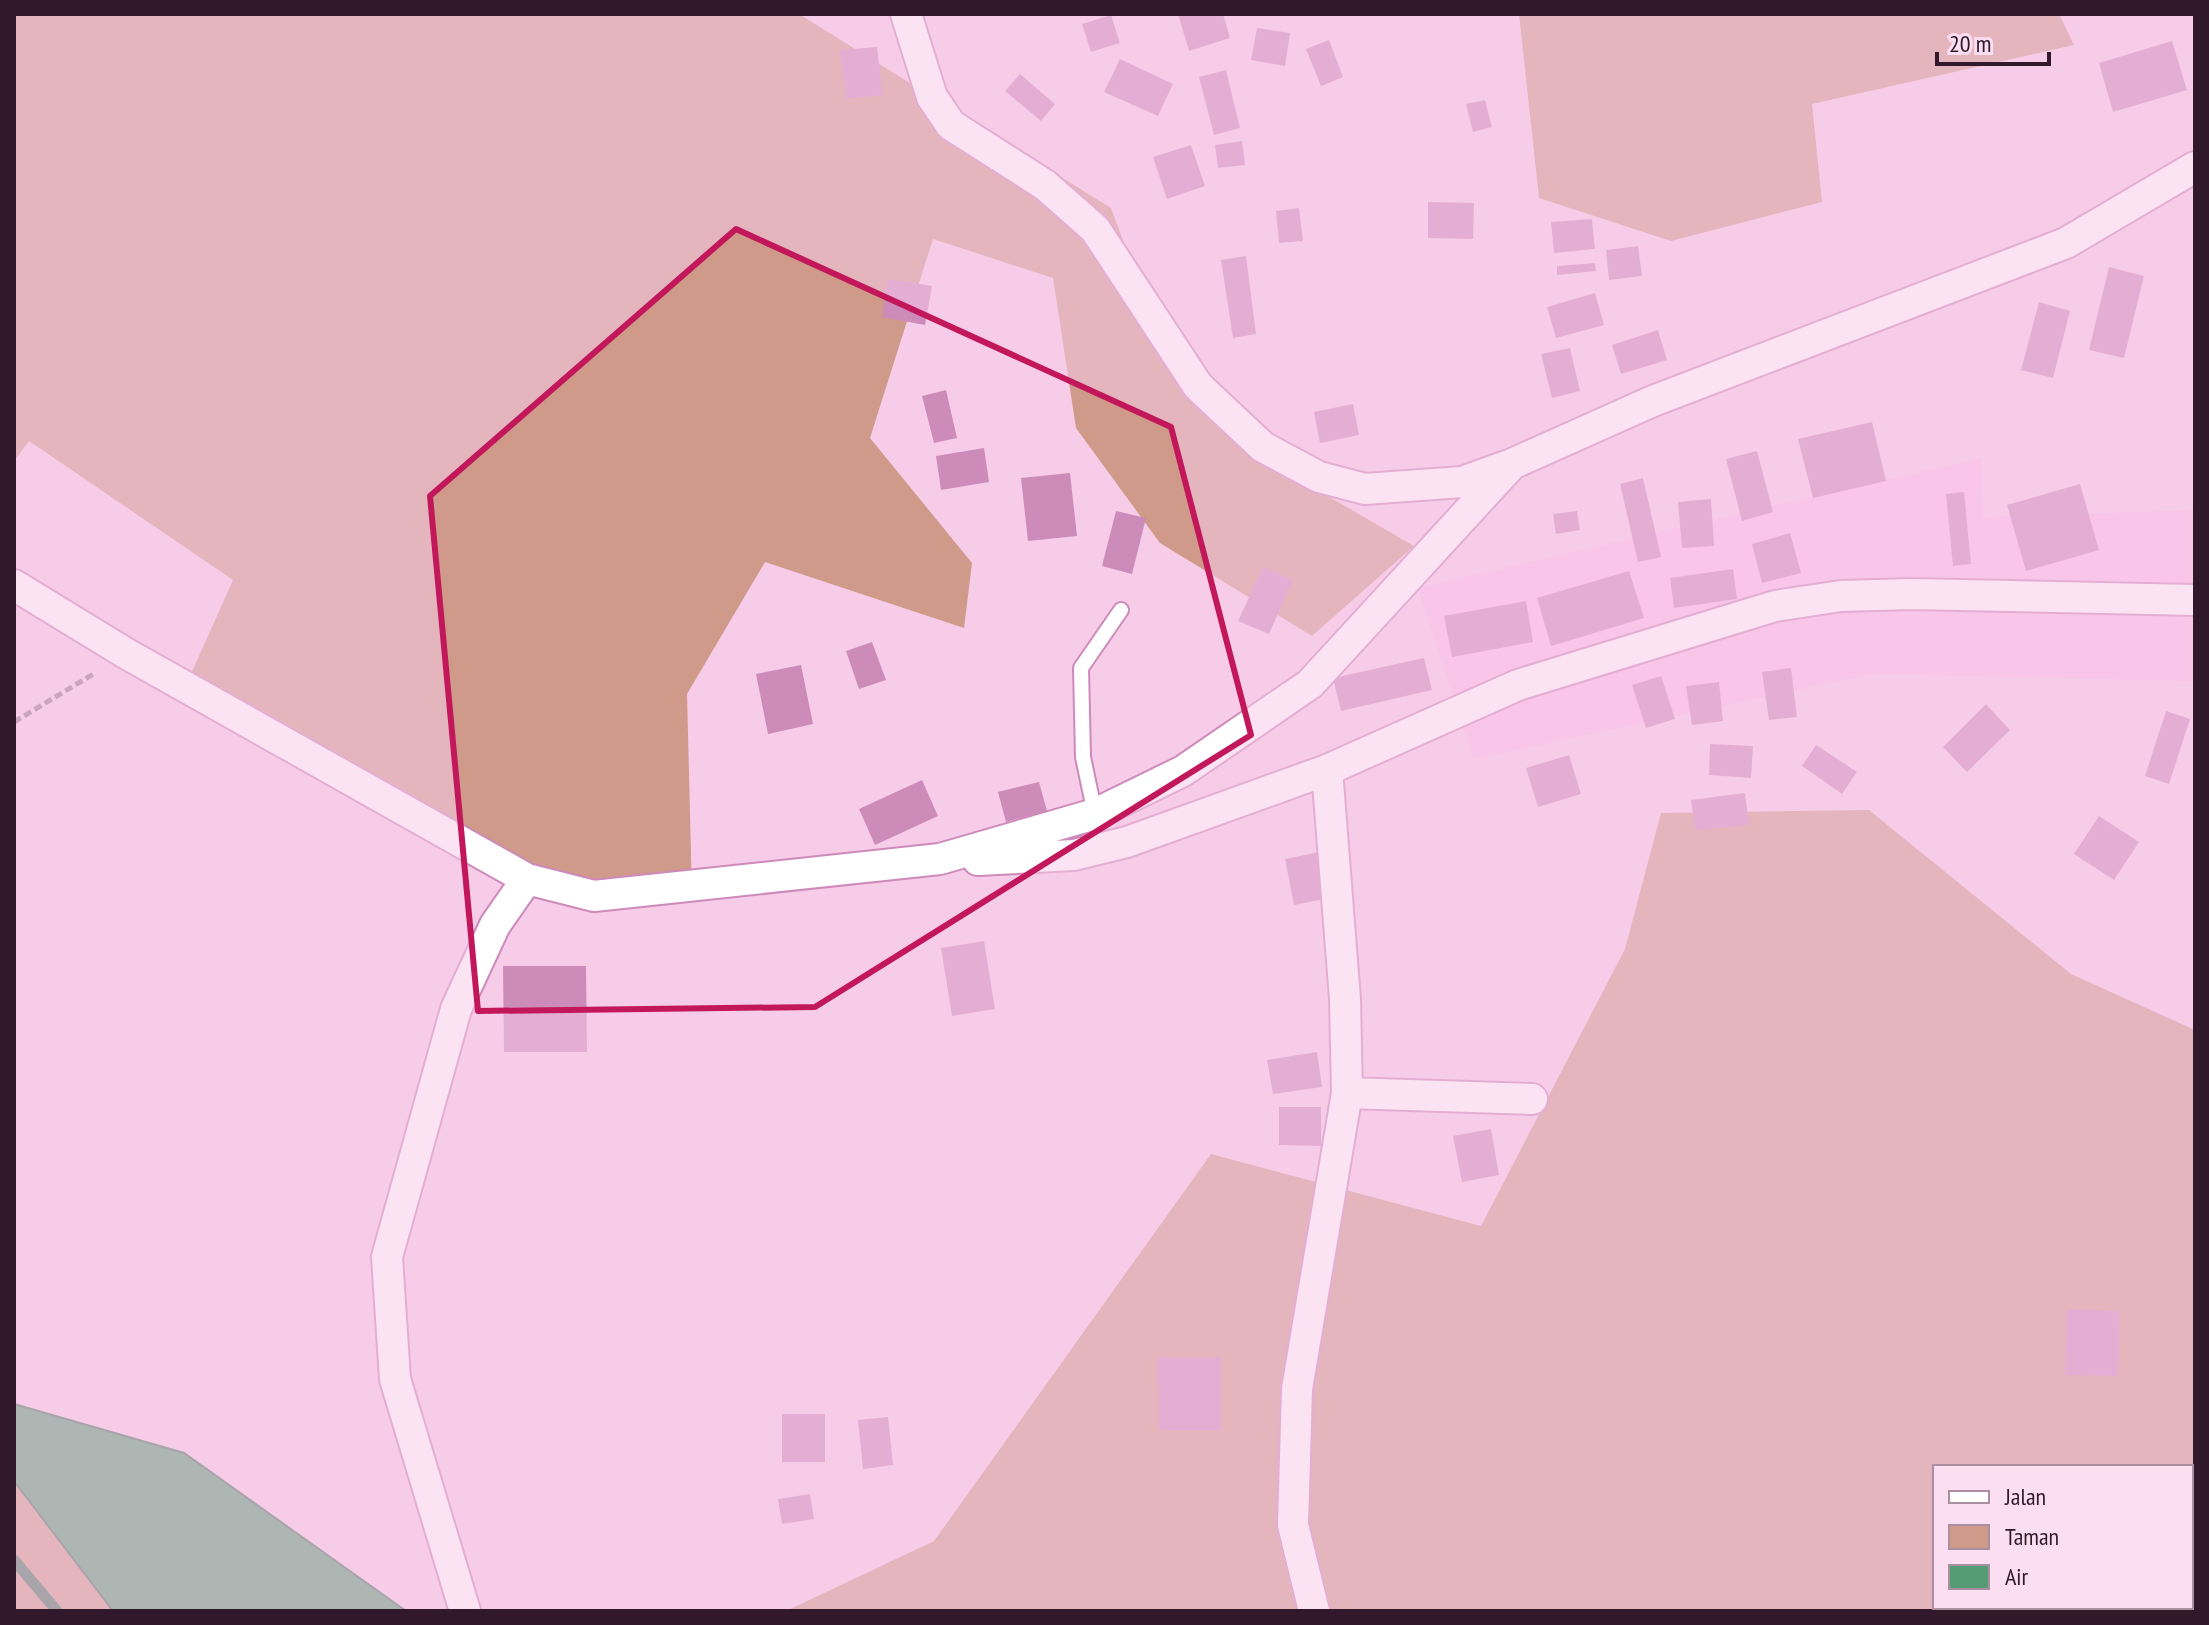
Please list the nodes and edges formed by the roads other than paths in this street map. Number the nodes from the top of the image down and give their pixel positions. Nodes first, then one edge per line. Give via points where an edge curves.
1 (906, 14) edge
2 (2195, 167) edge
3 (1512, 464) junction
4 (14, 585) edge
5 (2195, 600) edge
6 (1121, 610) dead end
7 (1327, 770) junction
8 (1095, 814) junction
9 (940, 859) junction
10 (527, 879) junction
11 (1347, 1093) junction
12 (1532, 1099) dead end
13 (465, 1611) edge
14 (1314, 1611) edge

1 - 3 street via 932,97 951,125 1045,185 1095,229 1198,386 1263,447 1319,477 1365,489 1462,482
2 - 3 street via 2066,243 1653,401
3 - 8 street via 1310,684 1183,771
4 - 10 street
5 - 7 street via 1912,594 1841,596 1775,606 1518,685
6 - 8 lane via 1081,668 1083,757
7 - 9 street via 1127,842 1074,855
7 - 11 street
8 - 9 street
9 - 10 street via 594,896
10 - 13 street via 495,925 456,1009 387,1257 395,1379
11 - 12 street
11 - 14 street via 1297,1389 1293,1525

